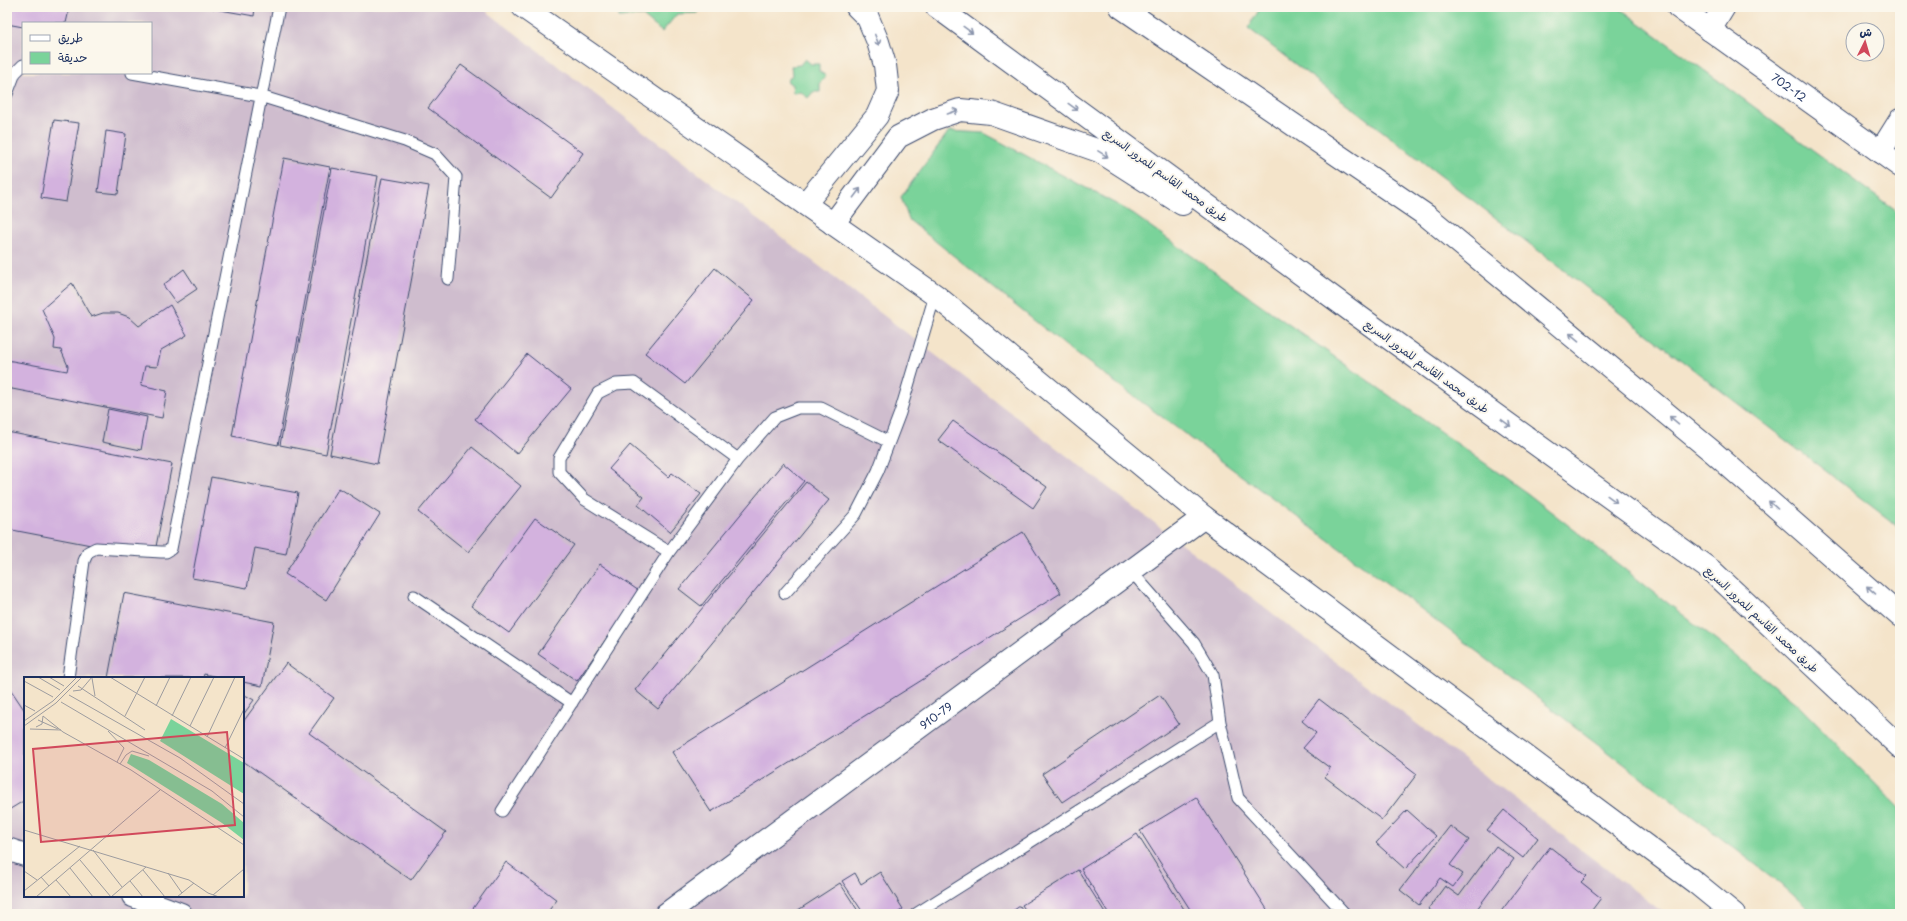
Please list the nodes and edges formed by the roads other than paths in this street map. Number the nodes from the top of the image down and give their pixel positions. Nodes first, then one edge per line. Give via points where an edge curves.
1 (279, 7) edge
2 (523, 7) edge
3 (857, 7) edge
4 (937, 7) edge
5 (1121, 7) edge
6 (1678, 7) edge
7 (1724, 7) edge
8 (1710, 30) junction
9 (22, 66) edge
10 (138, 74) edge
11 (7, 94) edge
12 (260, 96) junction
13 (1900, 120) edge
14 (1880, 152) junction
15 (1900, 166) edge
16 (805, 204) junction
17 (833, 224) junction
18 (448, 279) dead end
19 (935, 295) junction
20 (1354, 313) junction
21 (889, 442) junction
22 (738, 459) junction
23 (1204, 517) junction
24 (669, 552) junction
25 (1131, 571) junction
26 (785, 593) dead end
27 (414, 596) dead end
28 (1900, 616) edge
29 (68, 677) edge
30 (572, 703) junction
31 (1220, 722) junction
32 (1900, 747) edge
33 (502, 811) dead end
34 (7, 849) edge
35 (24, 855) edge
36 (136, 897) edge
37 (181, 914) edge
38 (666, 914) edge
39 (916, 914) edge
40 (1345, 914) edge
41 (1734, 914) edge

1 - 12 lane
2 - 16 main road
3 -> 16 main road via 868,18 878,42 885,65 888,91 877,116
4 -> 20 main road, طريق محمد القاسم للمرور السريع
28 -> 5 main road via 1713,452 1427,216
6 - 8 main road, 702-12
7 - 8 main road
8 - 14 main road, 702-12
9 - 11 lane via 15,73
10 - 12 lane
12 - 18 lane via 405,141 435,154 456,177
12 - 29 lane via 171,549 161,552 96,548 88,552 84,561
13 - 14 main road
14 - 15 main road, 702-12
16 - 17 main road
17 - 19 main road
17 -> 20 main road via 898,137 933,119 960,110 991,113 1099,151
19 - 21 lane
19 - 23 main road
20 -> 32 main road, طريق محمد القاسم للمرور السريع via 1712,571
21 - 22 lane via 821,408 798,408 775,417
21 - 26 lane via 878,471 856,514
22 - 24 lane
22 - 24 lane via 634,383 616,384 598,393 559,458 559,472 584,499
23 - 25 main road, 910-79
23 - 41 main road via 1690,878
24 - 30 lane
25 - 31 lane via 1194,643 1213,675
25 - 38 main road, 910-79
27 - 30 lane
30 - 33 lane
31 - 39 lane
31 - 40 lane via 1238,798
34 - 35 main road
36 - 37 main road

